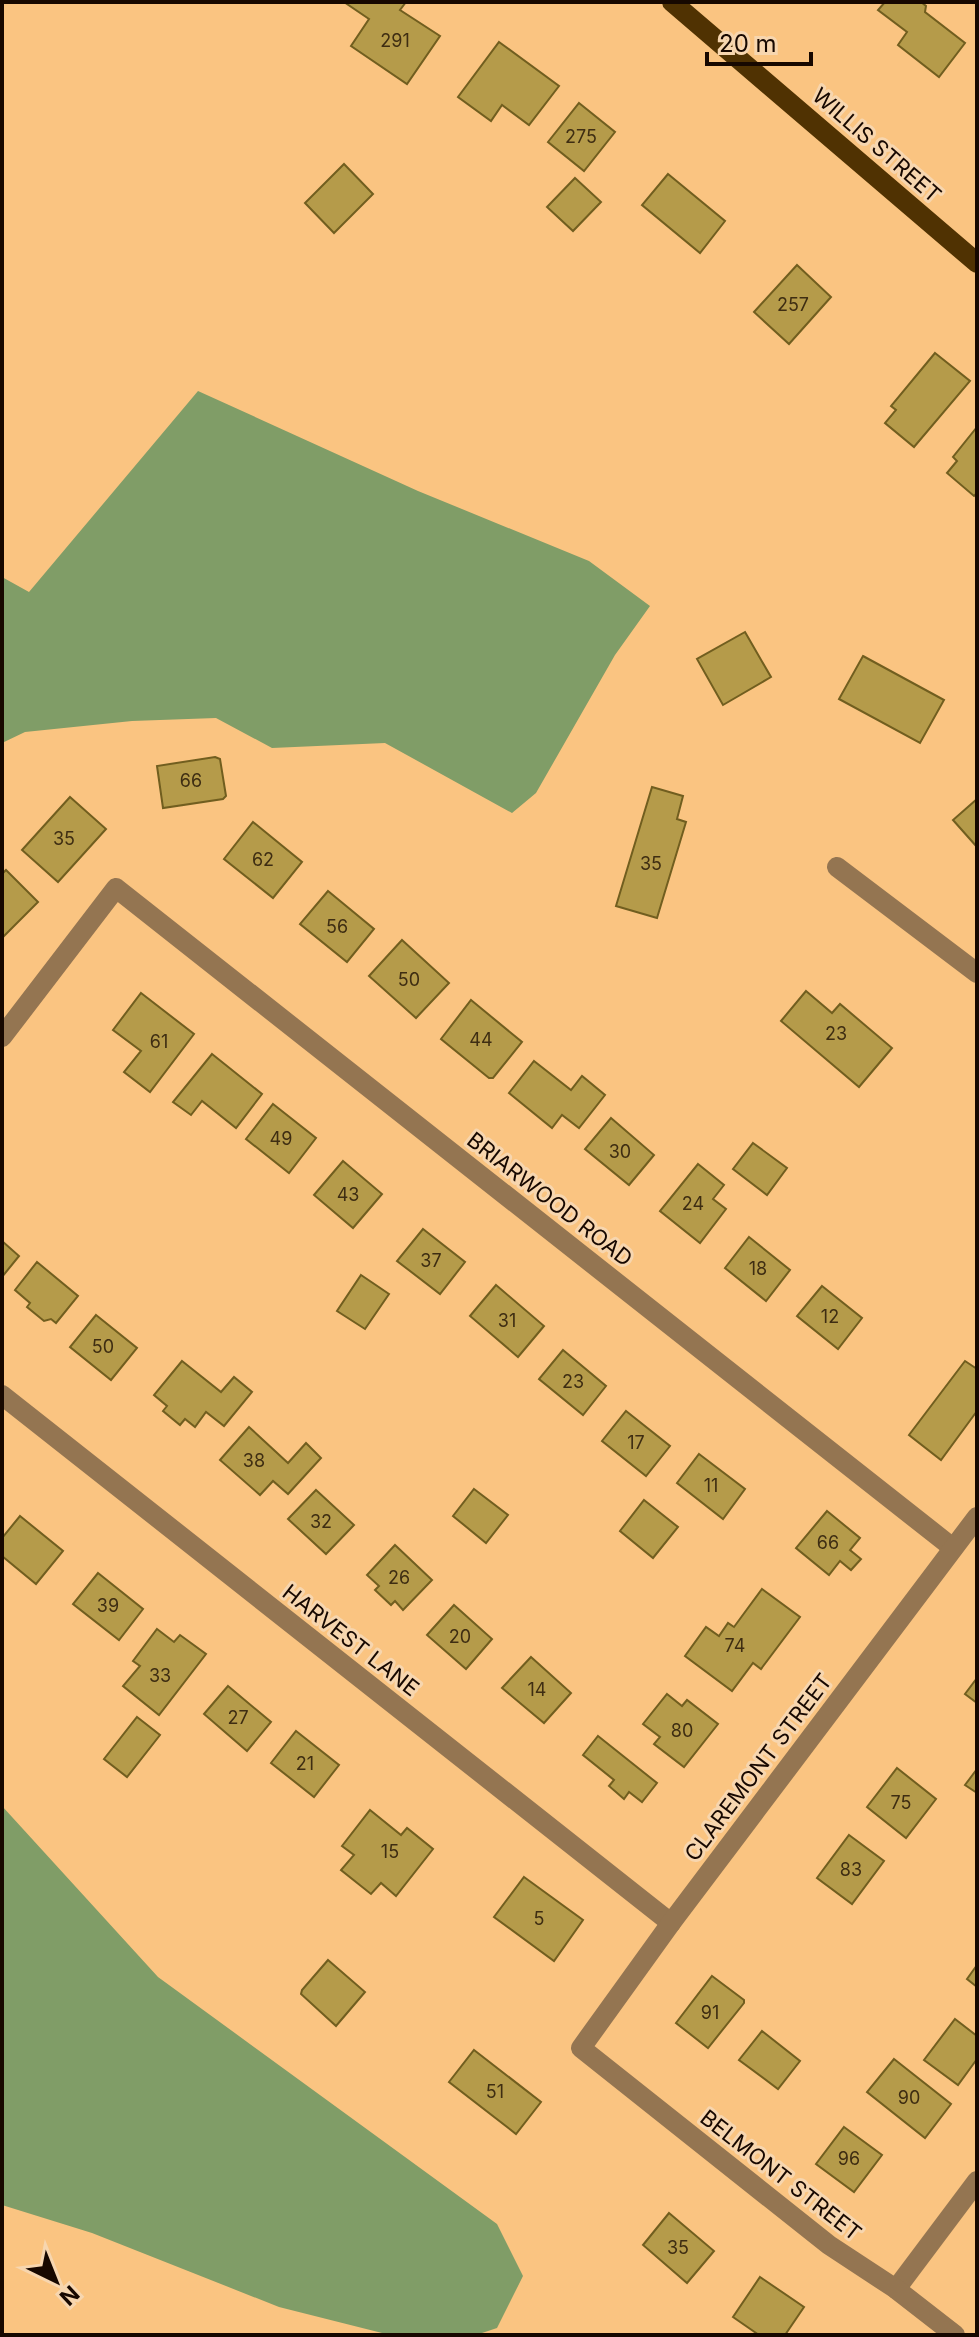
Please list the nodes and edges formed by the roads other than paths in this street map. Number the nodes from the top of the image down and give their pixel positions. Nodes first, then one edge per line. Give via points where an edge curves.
1 (672, 2) edge
2 (977, 263) edge
3 (837, 867) dead end
4 (977, 973) edge
5 (2, 1037) edge
6 (2, 1395) edge
7 (977, 1517) edge
8 (953, 1548) junction
9 (671, 1923) junction
10 (581, 2048) joint
11 (977, 2181) edge
12 (896, 2289) junction
13 (955, 2335) edge

1 - 2 main road, WILLIS STREET
3 - 4 street
5 - 8 street, BRIARWOOD ROAD via 116,888
6 - 9 street, HARVEST LANE
7 - 8 street, CLAREMONT STREET
8 - 9 street, CLAREMONT STREET
9 - 10 street, CLAREMONT STREET
10 - 12 street, BELMONT STREET via 829,2245
11 - 12 street
12 - 13 street, BELMONT STREET

